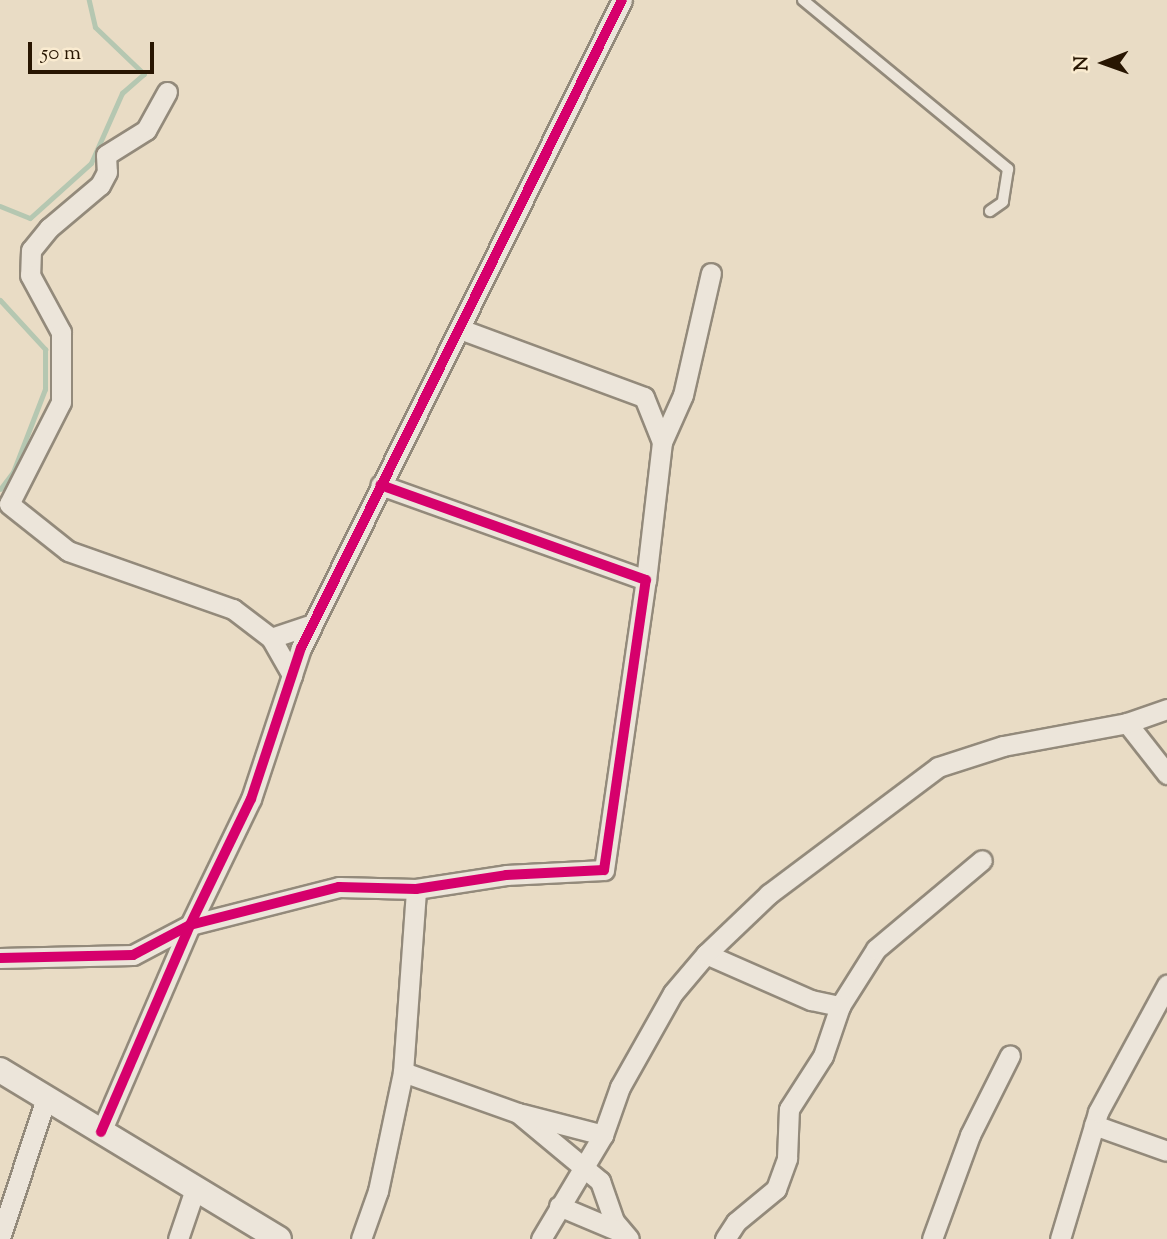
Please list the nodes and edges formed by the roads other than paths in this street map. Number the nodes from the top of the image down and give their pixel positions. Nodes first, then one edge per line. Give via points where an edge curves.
1 (622, 0) edge
2 (803, 0) edge
3 (167, 92) dead end
4 (990, 211) dead end
5 (711, 273) dead end
6 (460, 330) junction
7 (682, 395) junction
8 (644, 397) junction
9 (662, 442) junction
10 (381, 485) junction
11 (646, 580) junction
12 (313, 624) junction
13 (271, 638) junction
14 (292, 675) junction
15 (1167, 709) edge
16 (1127, 723) junction
17 (1167, 774) edge
18 (982, 860) dead end
19 (416, 889) junction
20 (190, 925) junction
21 (706, 954) junction
22 (0, 958) edge
23 (1167, 985) edge
24 (840, 1006) junction
25 (1010, 1055) dead end
26 (0, 1070) edge
27 (403, 1072) junction
28 (46, 1098) junction
29 (517, 1113) junction
30 (1094, 1125) junction
31 (101, 1132) junction
32 (603, 1135) junction
33 (1167, 1151) edge
34 (582, 1171) junction
35 (195, 1189) junction
36 (559, 1206) junction
37 (0, 1238) edge
38 (633, 1238) edge
39 (178, 1239) edge
40 (279, 1239) edge
41 (361, 1239) edge
42 (541, 1239) edge
43 (725, 1239) edge
44 (932, 1239) edge
45 (1060, 1239) edge

1 - 6 street
2 - 4 lane via 1008,169 1003,202
3 - 13 street via 146,130 106,155 107,172 100,184 31,250 30,275 61,332 61,402 9,504 68,551 123,573 213,598
5 - 7 street
6 - 8 street
6 - 10 street
7 - 8 street
7 - 9 street
8 - 9 street
9 - 11 street
10 - 11 street
10 - 12 street
11 - 19 street via 604,870 506,875
12 - 13 street
12 - 14 street
13 - 14 street
14 - 20 street via 251,799
15 - 16 street
16 - 17 street
16 - 21 street via 1003,746 939,766 769,894
18 - 24 street via 876,949
19 - 20 street via 339,887
19 - 27 street
20 - 22 street via 134,955
20 - 31 street
21 - 24 street via 811,1000
21 - 32 street via 657,1019 620,1087
23 - 30 street
24 - 43 street via 823,1056 789,1109 787,1158 776,1189 736,1222
25 - 44 street via 970,1135
26 - 28 street
27 - 29 street
27 - 41 street via 378,1191
28 - 31 street
28 - 37 street
29 - 32 street
29 - 34 street
30 - 33 street
30 - 45 street
31 - 35 street
32 - 34 street
34 - 36 street
34 - 38 street via 600,1181 614,1221
35 - 39 street
35 - 40 street
36 - 38 street
36 - 42 street

